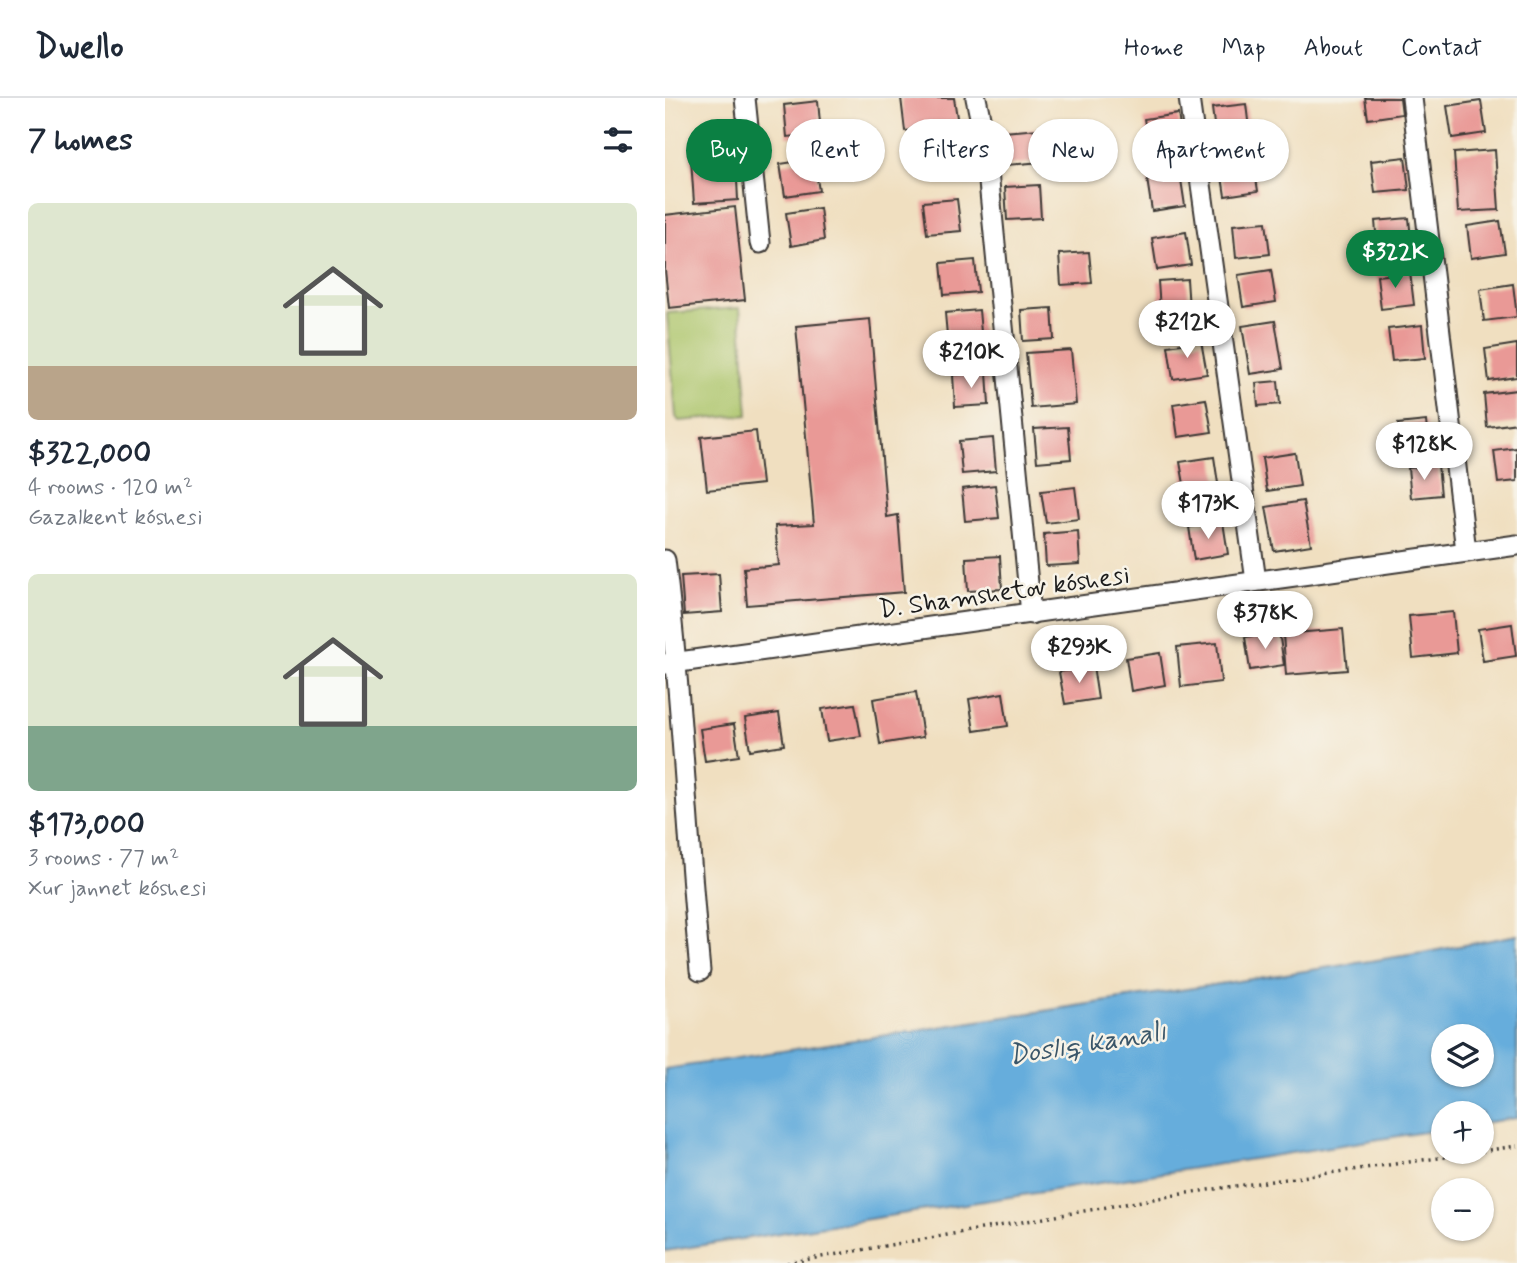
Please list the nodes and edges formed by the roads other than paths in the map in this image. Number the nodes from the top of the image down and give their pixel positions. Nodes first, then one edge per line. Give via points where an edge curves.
1 (745, 98) edge
2 (977, 98) edge
3 (1189, 98) edge
4 (1412, 98) edge
5 (760, 243) dead end
6 (1517, 545) edge
7 (1466, 551) junction
8 (665, 560) edge
9 (1256, 581) junction
10 (1031, 614) junction
11 (671, 663) edge
12 (700, 971) dead end

1 - 5 street
2 - 10 street
3 - 9 street
4 - 7 street
6 - 7 street, D. Shamshetov kóshesi
7 - 9 street, D. Shamshetov kóshesi
8 - 11 street
9 - 10 street, D. Shamshetov kóshesi
10 - 11 street, D. Shamshetov kóshesi
11 - 12 street

